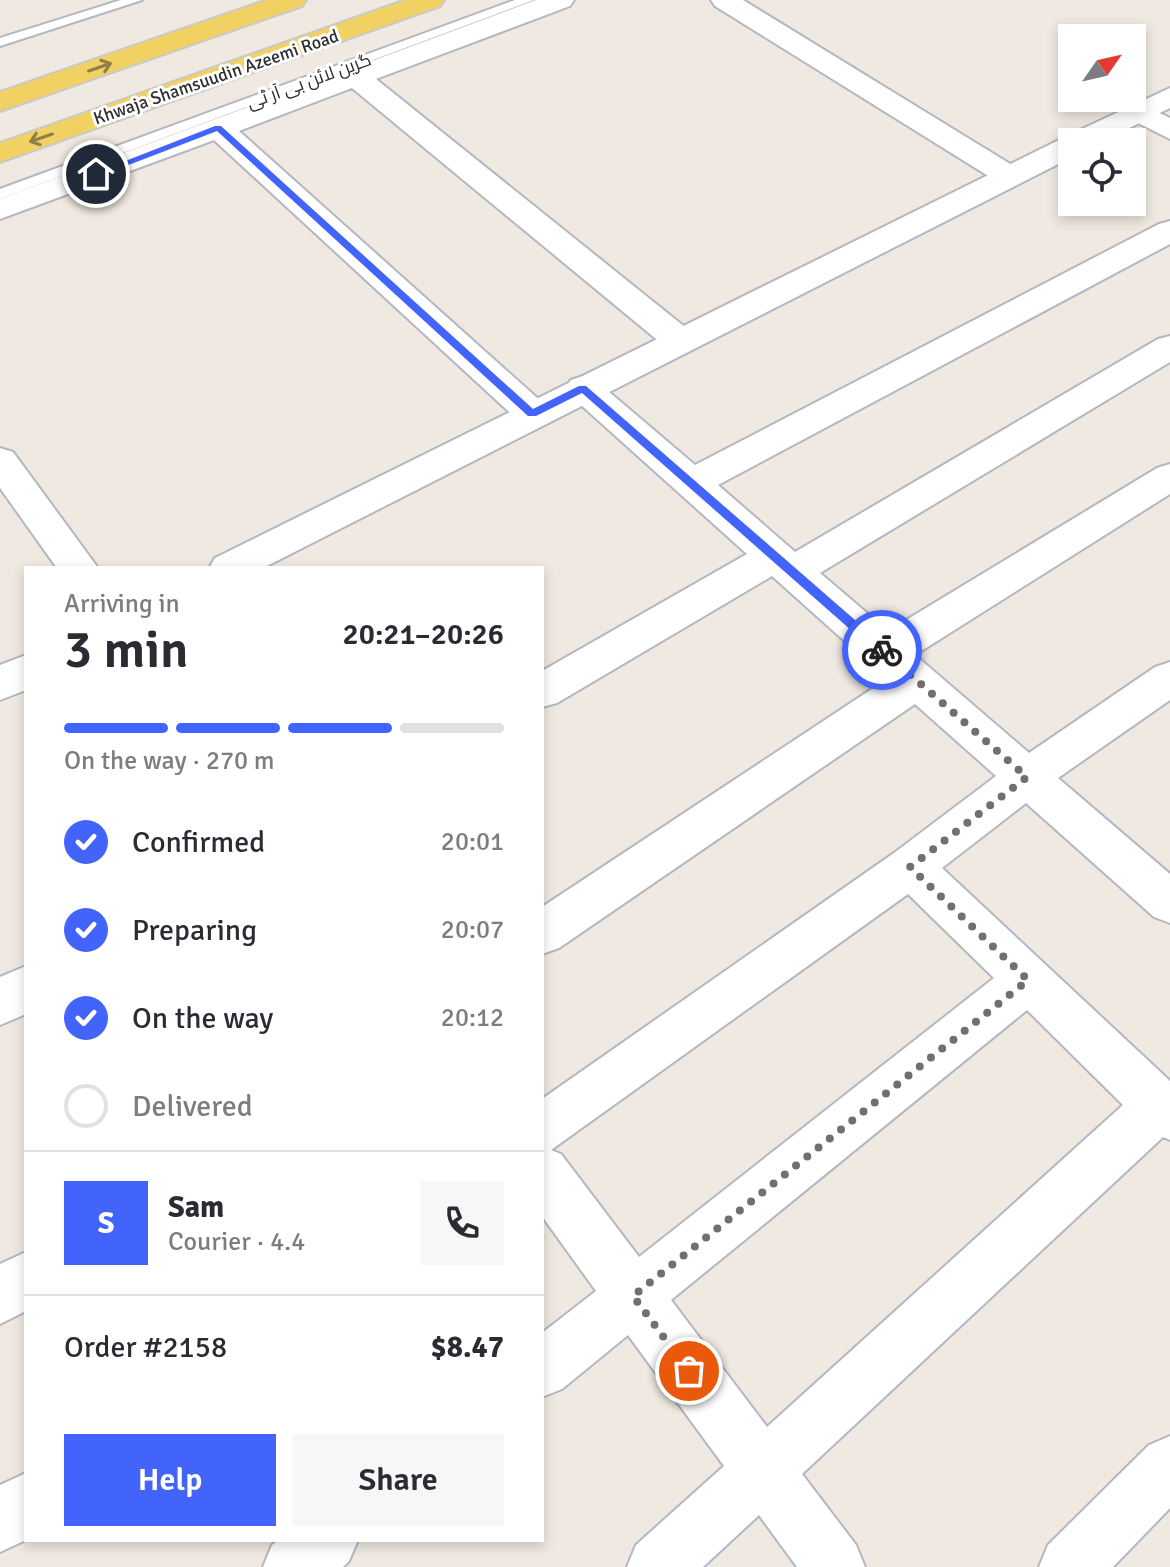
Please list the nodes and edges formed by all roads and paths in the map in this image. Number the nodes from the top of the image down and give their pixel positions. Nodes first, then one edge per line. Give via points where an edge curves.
1 (135, 0) edge
2 (293, 0) edge
3 (431, 0) edge
4 (527, 0) edge
5 (561, 0) edge
6 (724, 0) edge
7 (0, 42) edge
8 (355, 76) junction
9 (1170, 97) edge
10 (0, 102) edge
11 (1146, 108) edge
12 (1138, 112) joint
13 (218, 128) junction
14 (1106, 128) edge
15 (1170, 130) edge
16 (1058, 152) edge
17 (0, 153) edge
18 (1009, 176) junction
19 (0, 194) edge
20 (0, 210) edge
21 (1170, 231) edge
22 (679, 340) junction
23 (1170, 347) edge
24 (583, 388) junction
25 (532, 413) junction
26 (0, 461) edge
27 (1170, 477) edge
28 (691, 483) junction
29 (784, 564) junction
30 (77, 566) edge
31 (233, 566) edge
32 (901, 667) junction
33 (24, 672) edge
34 (1170, 678) edge
35 (0, 684) edge
36 (544, 690) edge
37 (1027, 777) junction
38 (910, 867) junction
39 (1165, 890) edge
40 (544, 932) edge
41 (1028, 980) junction
42 (24, 989) edge
43 (0, 1003) edge
44 (1165, 1110) edge
45 (544, 1128) edge
46 (544, 1175) edge
47 (24, 1280) edge
48 (0, 1296) edge
49 (633, 1296) junction
50 (544, 1367) edge
51 (1170, 1466) edge
52 (764, 1472) junction
53 (24, 1504) edge
54 (0, 1522) edge
55 (325, 1542) edge
56 (1089, 1560) edge
57 (294, 1567) edge
58 (658, 1567) edge
59 (834, 1567) edge

1 - 7 lane
10 -> 2 main road
3 -> 17 main road, Khwaja Shamsuudin Azeemi Road
4 - 19 lane, گرین لائن بی آر ٹی
5 - 8 street
6 - 18 street
8 - 13 street
8 - 22 street
9 - 11 street
12 - 14 street
12 - 15 street
13 - 20 street
13 - 25 street
16 - 18 street
18 - 22 street
21 - 28 street
22 - 24 street
23 - 29 street
24 - 25 street
24 - 28 street
25 - 31 street
26 - 30 street
27 - 32 street
28 - 29 street
29 - 32 street
29 - 36 street
32 - 37 street
32 - 40 street
33 - 35 street
34 - 37 street
37 - 38 street
37 - 39 street
38 - 41 street
38 - 45 street
41 - 44 street
41 - 49 street
42 - 43 street
44 - 52 street
46 - 49 street
47 - 48 street
49 - 50 street
49 - 52 street
51 - 56 street
52 - 58 street
52 - 59 street
53 - 54 street
55 - 57 street

